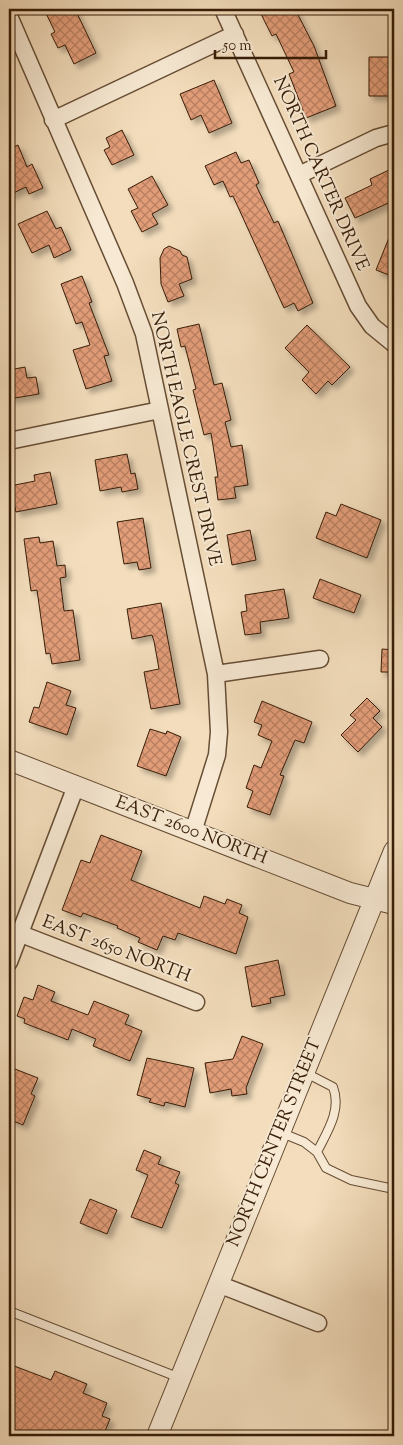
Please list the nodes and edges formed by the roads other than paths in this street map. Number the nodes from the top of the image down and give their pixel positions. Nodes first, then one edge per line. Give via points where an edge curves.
1 (223, 9) edge
2 (9, 16) edge
3 (235, 34) junction
4 (54, 120) junction
5 (394, 134) edge
6 (299, 175) junction
7 (394, 344) edge
8 (160, 410) junction
9 (9, 441) edge
10 (320, 660) dead end
11 (216, 674) junction
12 (9, 760) edge
13 (76, 786) junction
14 (193, 832) junction
15 (394, 851) edge
16 (375, 899) junction
17 (394, 904) edge
18 (21, 934) junction
19 (9, 962) edge
20 (196, 1002) dead end
21 (304, 1072) junction
22 (280, 1132) junction
23 (317, 1152) junction
24 (394, 1189) edge
25 (218, 1284) junction
26 (9, 1311) edge
27 (318, 1323) dead end
28 (180, 1378) junction
29 (157, 1436) edge

1 - 3 street, NORTH CARTER DRIVE
2 - 4 street, NORTH EAGLE CREST DRIVE
3 - 4 street
3 - 6 street, NORTH CARTER DRIVE
4 - 8 street, NORTH EAGLE CREST DRIVE via 137,313
5 - 6 street via 376,138
6 - 7 street, NORTH CARTER DRIVE via 358,306 372,326
8 - 9 street
8 - 11 street, NORTH EAGLE CREST DRIVE
10 - 11 street
11 - 14 street, NORTH EAGLE CREST DRIVE via 217,755
12 - 13 street, EAST 2600 NORTH
13 - 14 street, EAST 2600 NORTH
13 - 18 street
14 - 16 street, EAST 2600 NORTH via 350,893
15 - 16 street, NORTH CENTER STREET
16 - 17 street, EAST 2600 NORTH
16 - 21 street, NORTH CENTER STREET
18 - 19 street
18 - 20 street, EAST 2650 NORTH
21 - 22 street, NORTH CENTER STREET
21 - 23 lane via 333,1087 336,1097 330,1126
22 - 23 lane via 304,1142
22 - 25 street, NORTH CENTER STREET
23 - 24 lane via 326,1168 351,1180
25 - 27 street
25 - 28 street, NORTH CENTER STREET
26 - 28 lane
28 - 29 street, NORTH CENTER STREET

